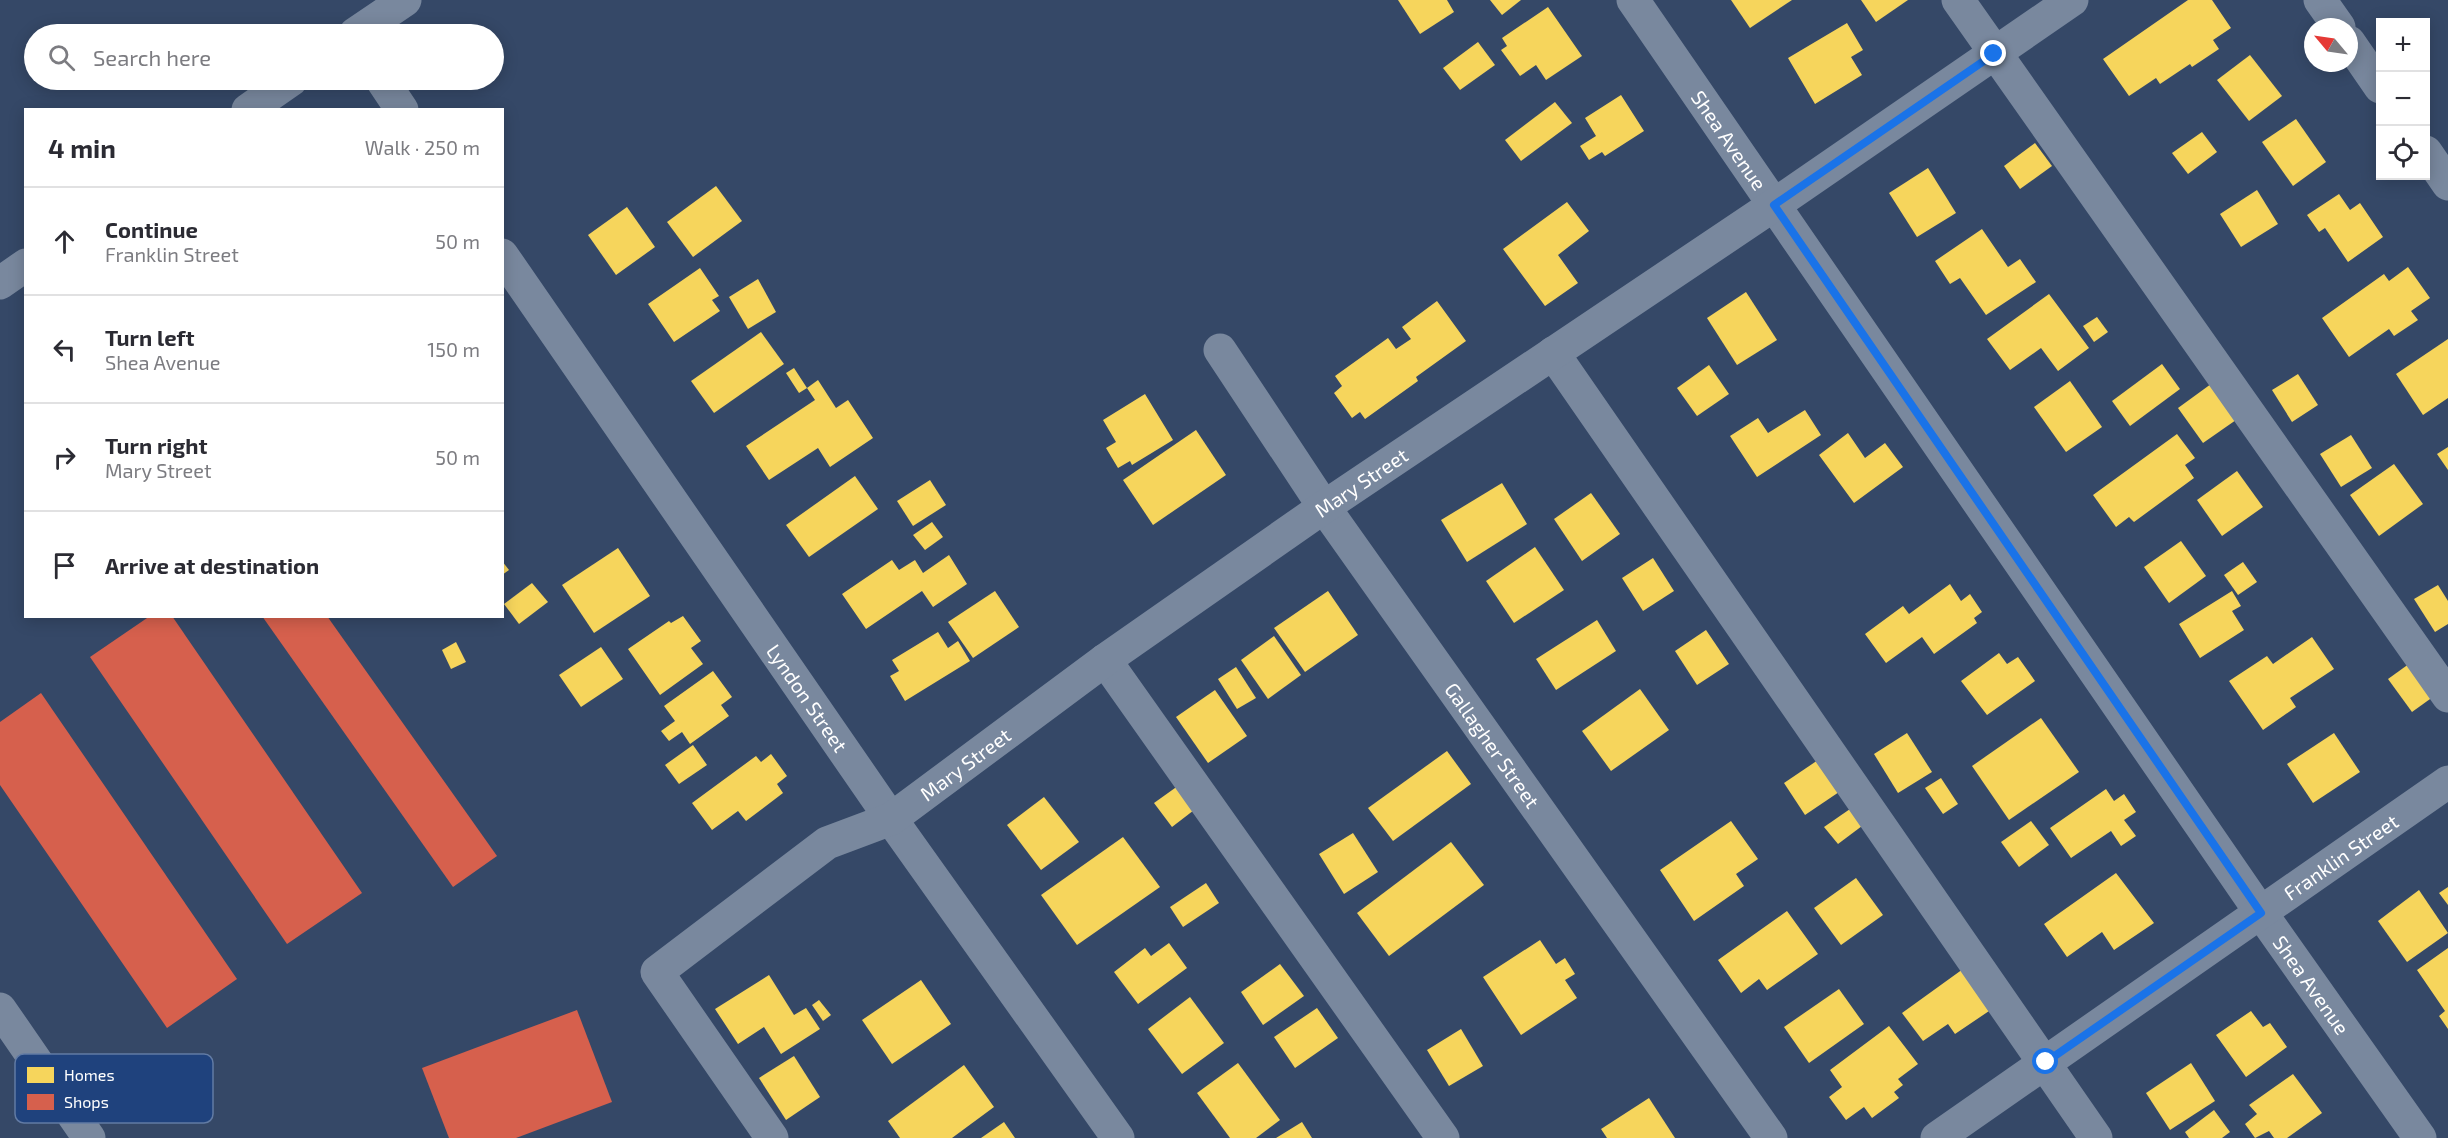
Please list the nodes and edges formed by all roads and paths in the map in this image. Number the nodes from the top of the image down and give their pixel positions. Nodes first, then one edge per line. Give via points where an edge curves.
1 (405, 0) edge
2 (1633, 0) edge
3 (1958, 0) edge
4 (2072, 0) edge
5 (2320, 0) edge
6 (2333, 18) edge
7 (370, 24) edge
8 (1994, 54) junction
9 (2358, 55) edge
10 (2376, 81) edge
11 (277, 90) edge
12 (389, 90) edge
13 (251, 108) edge
14 (401, 108) edge
15 (2430, 158) edge
16 (2448, 184) edge
17 (1774, 205) junction
18 (504, 258) edge
19 (24, 266) edge
20 (0, 283) edge
21 (1220, 350) dead end
22 (1553, 353) junction
23 (1324, 507) junction
24 (1105, 660) junction
25 (2448, 696) edge
26 (2448, 782) edge
27 (891, 819) junction
28 (2261, 913) junction
29 (0, 1009) edge
30 (31, 1054) edge
31 (2046, 1062) junction
32 (79, 1123) edge
33 (89, 1138) edge
34 (772, 1138) edge
35 (1118, 1138) edge
36 (1443, 1138) edge
37 (1771, 1138) edge
38 (1937, 1138) edge
39 (2096, 1138) edge
40 (2420, 1138) edge

1 - 7 street
2 - 17 street, Shea Avenue
3 - 8 street
4 - 8 street, Mary Street
5 - 6 street
8 - 17 street, Mary Street
8 - 25 street
9 - 10 street
11 - 13 street
12 - 14 street
15 - 16 street
17 - 22 street, Mary Street
17 - 28 street, Shea Avenue
18 - 27 street, Lyndon Street
19 - 20 street
21 - 23 street, Gallagher Street
22 - 23 street, Mary Street
22 - 31 street
23 - 24 street, Mary Street
23 - 37 street, Gallagher Street
24 - 27 street, Mary Street
24 - 36 street
26 - 28 street, Franklin Street
27 - 34 street, Mary Street via 827,843 657,972
27 - 35 street, Lyndon Street
28 - 31 street, Franklin Street
28 - 40 street, Shea Avenue
29 - 30 street
31 - 38 street, Franklin Street
31 - 39 street
32 - 33 street

